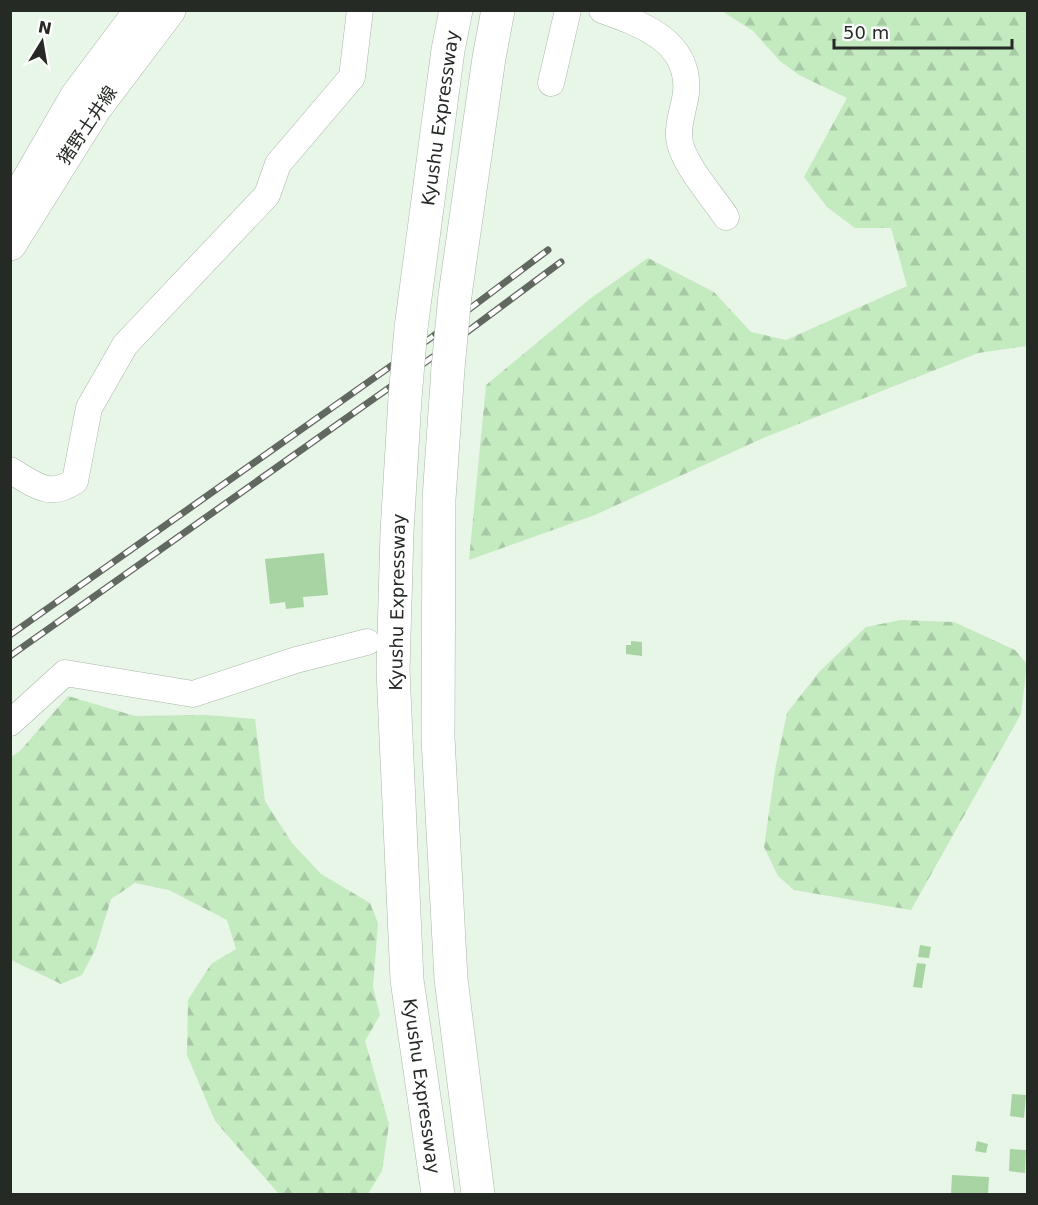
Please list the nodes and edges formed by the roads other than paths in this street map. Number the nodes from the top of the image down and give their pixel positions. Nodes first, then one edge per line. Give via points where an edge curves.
1 (137, 10) edge
2 (169, 10) edge
3 (360, 10) edge
4 (456, 10) edge
5 (498, 10) edge
6 (567, 10) edge
7 (602, 10) edge
8 (551, 83) dead end
9 (10, 205) edge
10 (726, 217) dead end
11 (10, 244) edge
12 (10, 470) edge
13 (367, 642) dead end
14 (10, 723) edge
15 (438, 1194) edge
16 (478, 1194) edge

1 - 9 street via 74,94
2 - 11 main road, 猪野土井線 via 95,108
3 - 12 street via 352,77 278,164 267,195 125,345 108,372 89,408 75,481 64,489 46,490
4 - 15 main road, Kyushu Expressway, bridge via 411,328 397,532 393,670 407,980
5 - 16 main road, bridge via 455,295 439,499 438,738 451,979
6 - 8 street
7 - 10 street via 641,24 668,41 681,63 686,91 679,142
13 - 14 street via 193,694 65,673

